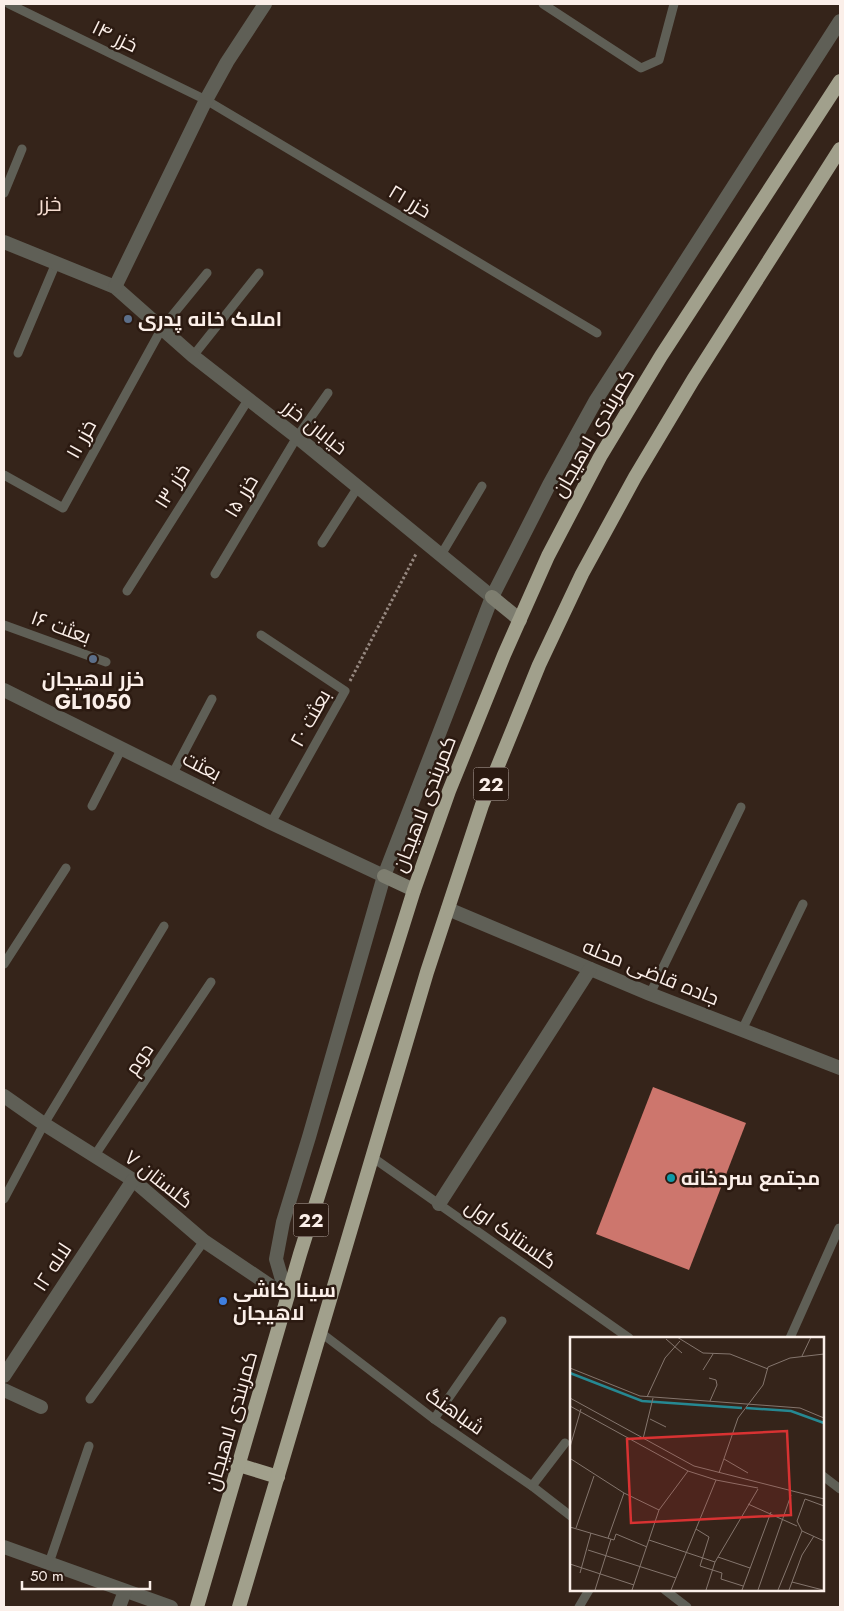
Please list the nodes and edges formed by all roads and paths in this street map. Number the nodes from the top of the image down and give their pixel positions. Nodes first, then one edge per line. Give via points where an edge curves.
1 (9, 4) edge
2 (264, 4) edge
3 (543, 4) edge
4 (674, 4) edge
5 (840, 20) edge
6 (840, 81) edge
7 (206, 100) junction
8 (22, 149) dead end
9 (839, 155) edge
10 (4, 193) edge
11 (4, 242) edge
12 (56, 263) junction
13 (207, 273) dead end
14 (258, 273) dead end
15 (115, 287) junction
16 (162, 328) junction
17 (597, 333) dead end
18 (18, 353) dead end
19 (193, 356) junction
20 (328, 393) dead end
21 (248, 400) junction
22 (297, 437) junction
23 (4, 475) edge
24 (482, 486) dead end
25 (358, 487) junction
26 (423, 540) junction
27 (322, 544) dead end
28 (441, 555) junction
29 (215, 574) dead end
30 (127, 591) dead end
31 (492, 597) junction
32 (520, 620) junction
33 (4, 626) edge
34 (261, 635) dead end
35 (106, 662) dead end
36 (4, 690) edge
37 (345, 691) junction
38 (212, 699) dead end
39 (122, 748) junction
40 (173, 773) junction
41 (92, 806) dead end
42 (741, 807) dead end
43 (271, 823) junction
44 (66, 868) dead end
45 (384, 876) junction
46 (414, 890) junction
47 (804, 904) dead end
48 (448, 909) junction
49 (164, 926) dead end
50 (4, 964) edge
51 (590, 969) junction
52 (211, 982) dead end
53 (650, 994) junction
54 (742, 1030) junction
55 (840, 1068) edge
56 (4, 1096) edge
57 (44, 1124) junction
58 (95, 1155) junction
59 (372, 1157) junction
60 (133, 1180) junction
61 (4, 1199) edge
62 (439, 1204) junction
63 (840, 1228) edge
64 (204, 1241) junction
65 (287, 1297) junction
66 (502, 1321) dead end
67 (320, 1332) junction
68 (627, 1337) edge
69 (790, 1337) edge
70 (4, 1376) edge
71 (4, 1390) edge
72 (90, 1399) dead end
73 (41, 1407) dead end
74 (434, 1419) junction
75 (565, 1443) dead end
76 (89, 1446) dead end
77 (239, 1465) junction
78 (278, 1477) junction
79 (824, 1477) edge
80 (532, 1486) junction
81 (840, 1488) edge
82 (570, 1515) edge
83 (4, 1547) edge
84 (49, 1563) junction
85 (125, 1591) junction
86 (588, 1591) edge
87 (665, 1591) edge
88 (119, 1607) edge
89 (170, 1607) edge
90 (197, 1607) edge
91 (239, 1607) edge
92 (579, 1607) edge
93 (687, 1607) edge

1 - 7 lane, خزر ۱۴
2 - 7 street
3 - 4 lane via 641,68 659,60
5 - 31 street via 596,400
6 - 32 highway, کمربندی لاهیجان / 22 via 661,356 600,457 548,556
7 - 15 street
7 - 17 lane, خزر ۲۱
8 - 10 lane
9 - 48 highway, 22 via 693,380 582,574 539,665 482,805
11 - 12 street, خیابان خزر
12 - 15 street, خیابان خزر
12 - 18 lane
13 - 16 lane
14 - 19 lane
15 - 16 street, خیابان خزر
16 - 19 street, خیابان خزر
16 - 23 lane, خزر ۱۱ via 63,508
19 - 21 street, خیابان خزر
20 - 22 lane, خزر ۱۵
21 - 22 street, خیابان خزر
21 - 30 lane, خزر ۱۳
22 - 25 street, خیابان خزر
22 - 29 lane, خزر ۱۵
24 - 28 lane
25 - 26 street, خیابان خزر
25 - 27 lane
26 - 28 street, خیابان خزر
26 - 37 path
28 - 31 street, خیابان خزر
31 - 32 main road
31 - 45 street
32 - 46 highway, کمربندی لاهیجان / 22 via 449,791
33 - 35 lane, بعثت ۱۶
34 - 37 lane, بعثت ۲۰
36 - 39 street, بعثت
37 - 43 lane, بعثت ۲۰
38 - 40 lane
39 - 40 street, بعثت
39 - 41 lane
40 - 43 street, بعثت
42 - 53 lane
43 - 45 street, بعثت
44 - 50 lane
45 - 46 main road
45 - 65 street via 283,1222 276,1259
46 - 65 highway, کمربندی لاهیجان / 22
47 - 54 lane
48 - 51 street, جاده قاضی محله
48 - 59 highway, 22
49 - 57 lane
51 - 53 street, جاده قاضی محله
51 - 62 street
52 - 58 lane, دوم
53 - 54 street, جاده قاضی محله
54 - 55 street, جاده قاضی محله
56 - 57 street, گلستان ۷
57 - 58 street, گلستان ۷
57 - 61 lane
58 - 60 street, گلستان ۷
59 - 62 lane, گلستانک اول
59 - 67 highway, 22
60 - 64 street, گلستان ۷
60 - 70 street, لاله ۱۲
62 - 68 lane, گلستانک اول
63 - 69 lane
64 - 65 street, گلستان ۷
64 - 72 lane
65 - 77 highway, کمربندی لاهیجان / 22
66 - 74 lane
67 - 74 lane, شباهنگ
67 - 78 highway, 22
71 - 73 street
74 - 80 lane, شباهنگ
75 - 80 lane
76 - 84 lane
77 - 78 highway
77 - 90 highway, کمربندی لاهیجان / 22
78 - 91 highway, 22
79 - 81 lane
80 - 82 lane, شباهنگ
83 - 84 street
84 - 85 street
85 - 88 street
85 - 89 street
86 - 92 lane
87 - 93 lane

